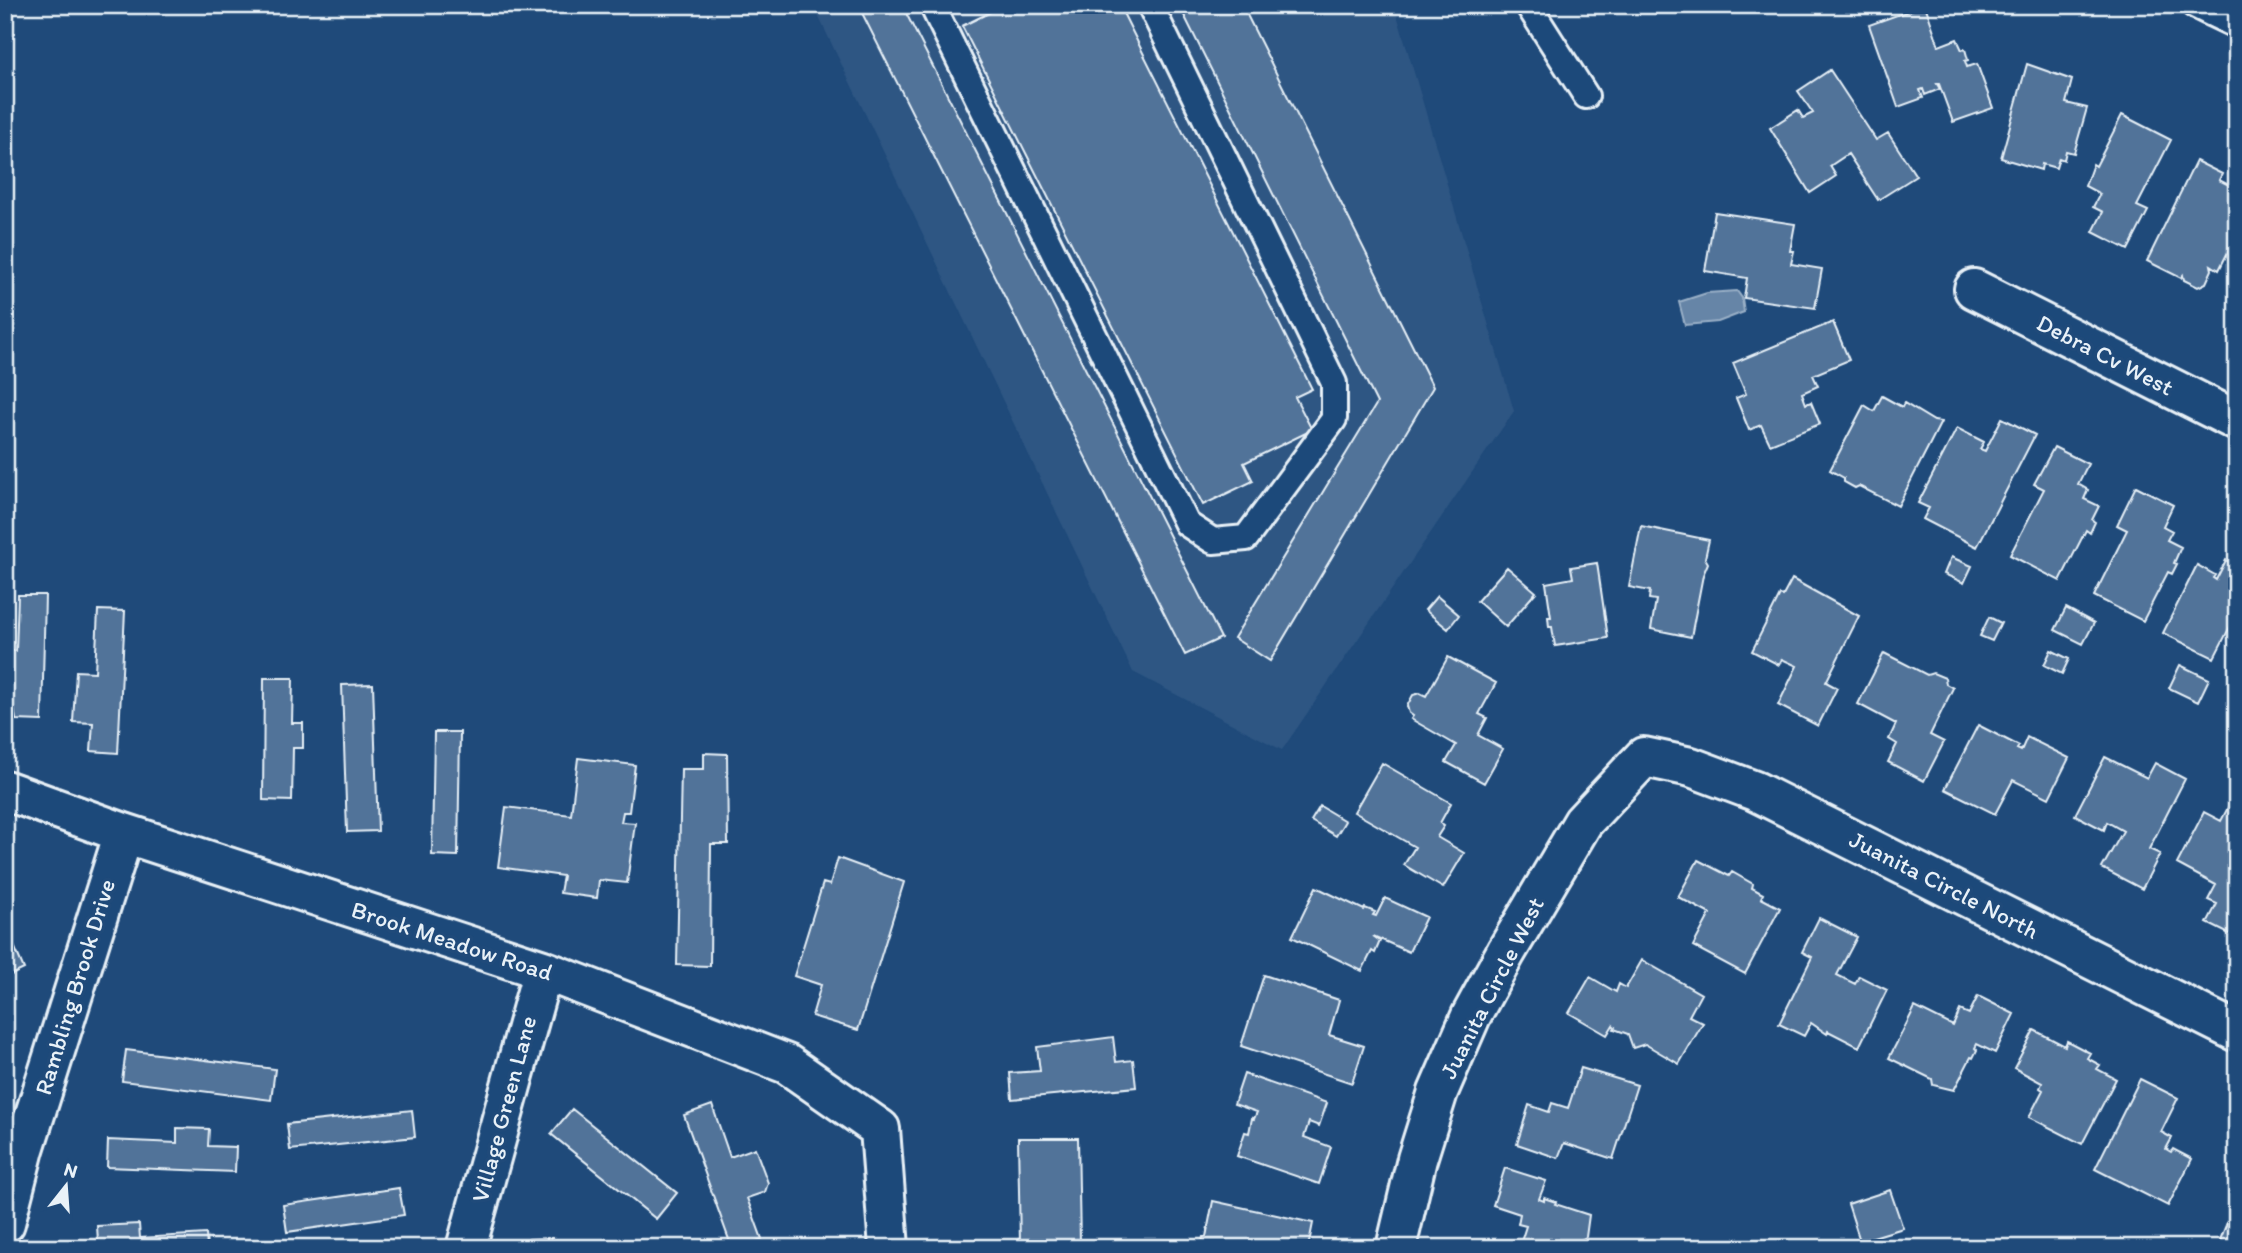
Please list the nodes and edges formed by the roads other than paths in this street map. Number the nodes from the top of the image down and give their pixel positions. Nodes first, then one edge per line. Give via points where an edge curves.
1 (932, 5) edge
2 (1150, 5) edge
3 (1528, 5) edge
4 (2208, 8) edge
5 (2237, 26) edge
6 (1586, 96) dead end
7 (1974, 289) dead end
8 (2237, 421) edge
9 (1644, 757) joint
10 (5, 790) edge
11 (124, 833) junction
12 (542, 970) junction
13 (2237, 1032) edge
14 (5, 1223) edge
15 (466, 1248) edge
16 (889, 1248) edge
17 (1396, 1248) edge

1 - 2 lane via 1187,524 1213,541 1246,538 1334,419 1334,383
3 - 6 lane
4 - 5 lane
7 - 8 street, Debra Cv West
9 - 13 street, Juanita Circle North via 1691,767 1755,791
9 - 17 street, Juanita Circle West via 1583,822 1471,1016 1438,1092
10 - 11 street, Brook Meadow Road
11 - 12 street, Brook Meadow Road
11 - 14 street, Rambling Brook Drive
12 - 15 street, Village Green Lane
12 - 16 street, Brook Meadow Road via 787,1064 880,1129

